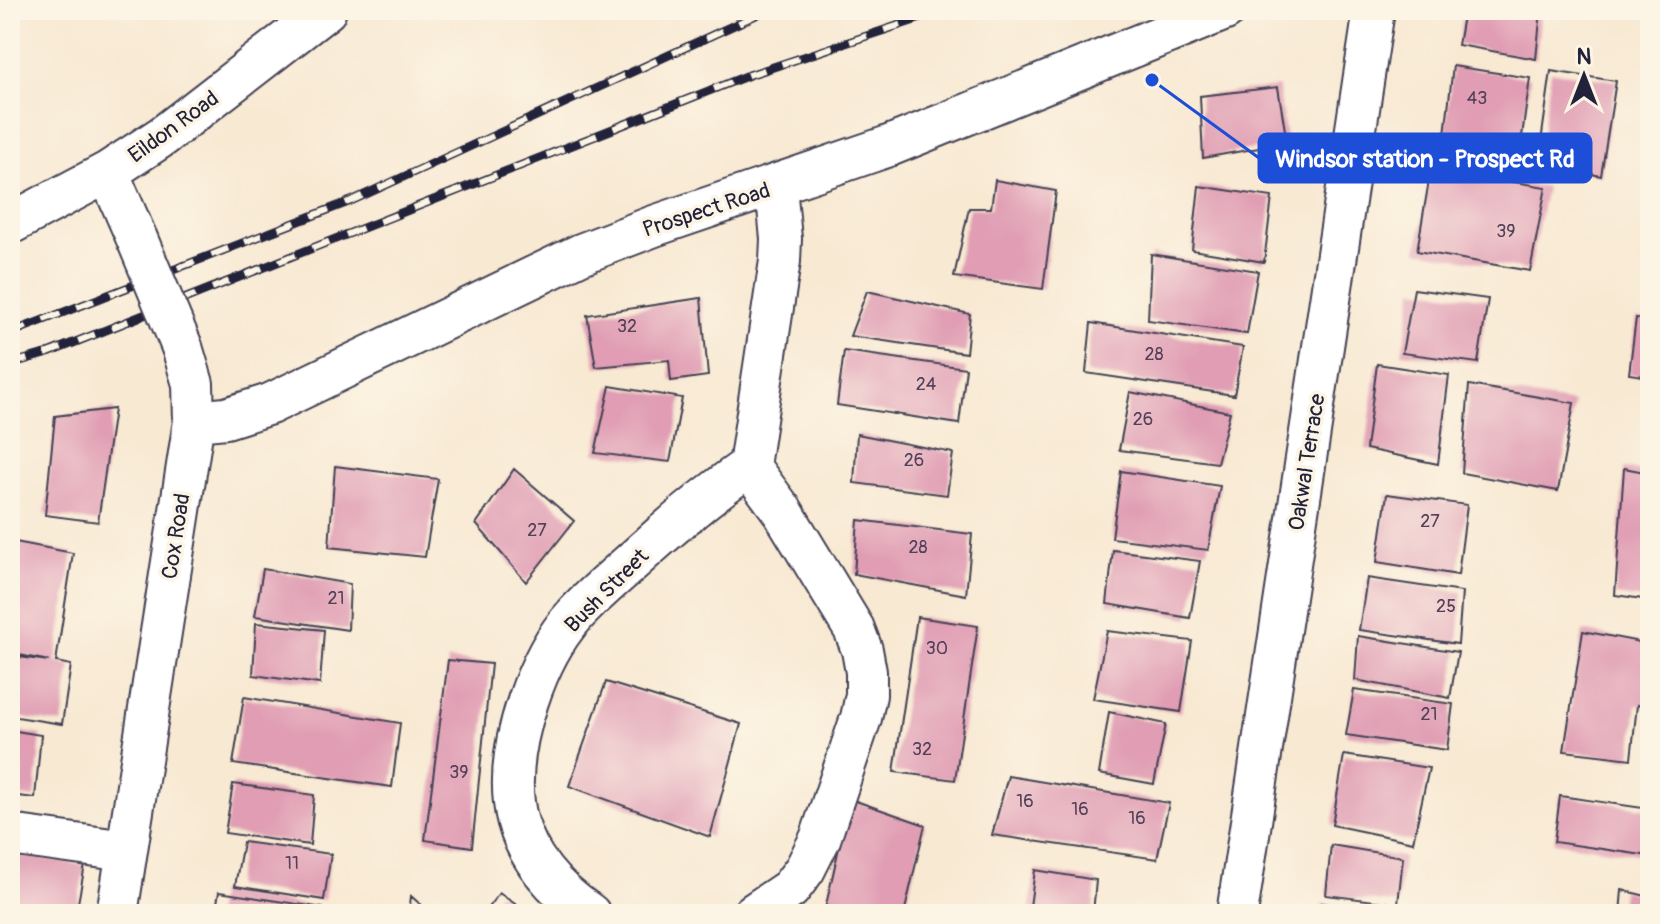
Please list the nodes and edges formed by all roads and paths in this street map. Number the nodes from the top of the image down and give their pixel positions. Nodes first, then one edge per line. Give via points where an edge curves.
1 (326, 10) edge
2 (1225, 10) edge
3 (1288, 10) edge
4 (1374, 10) edge
5 (1293, 24) dead end
6 (108, 172) junction
7 (776, 186) junction
8 (10, 224) edge
9 (194, 421) junction
10 (749, 466) junction
11 (10, 835) edge
12 (126, 851) junction
13 (117, 914) edge
14 (590, 914) edge
15 (753, 914) edge
16 (1237, 914) edge

1 - 6 street, Eildon Road
2 - 7 street, Prospect Road
3 - 5 path
4 - 16 street, Oakwal Terrace
6 - 8 street, Eildon Road
6 - 9 street, Cox Road, bridge via 182,347 193,384
7 - 9 street, Prospect Road via 581,254 270,404 226,418
7 - 10 street via 780,261
9 - 12 street, Cox Road
10 - 14 street, Bush Street via 701,500 573,617 549,650 532,689 516,738 514,814 548,879
10 - 15 street via 854,629 866,672 861,718 820,839 790,889
11 - 12 street
12 - 13 street, Cox Road

